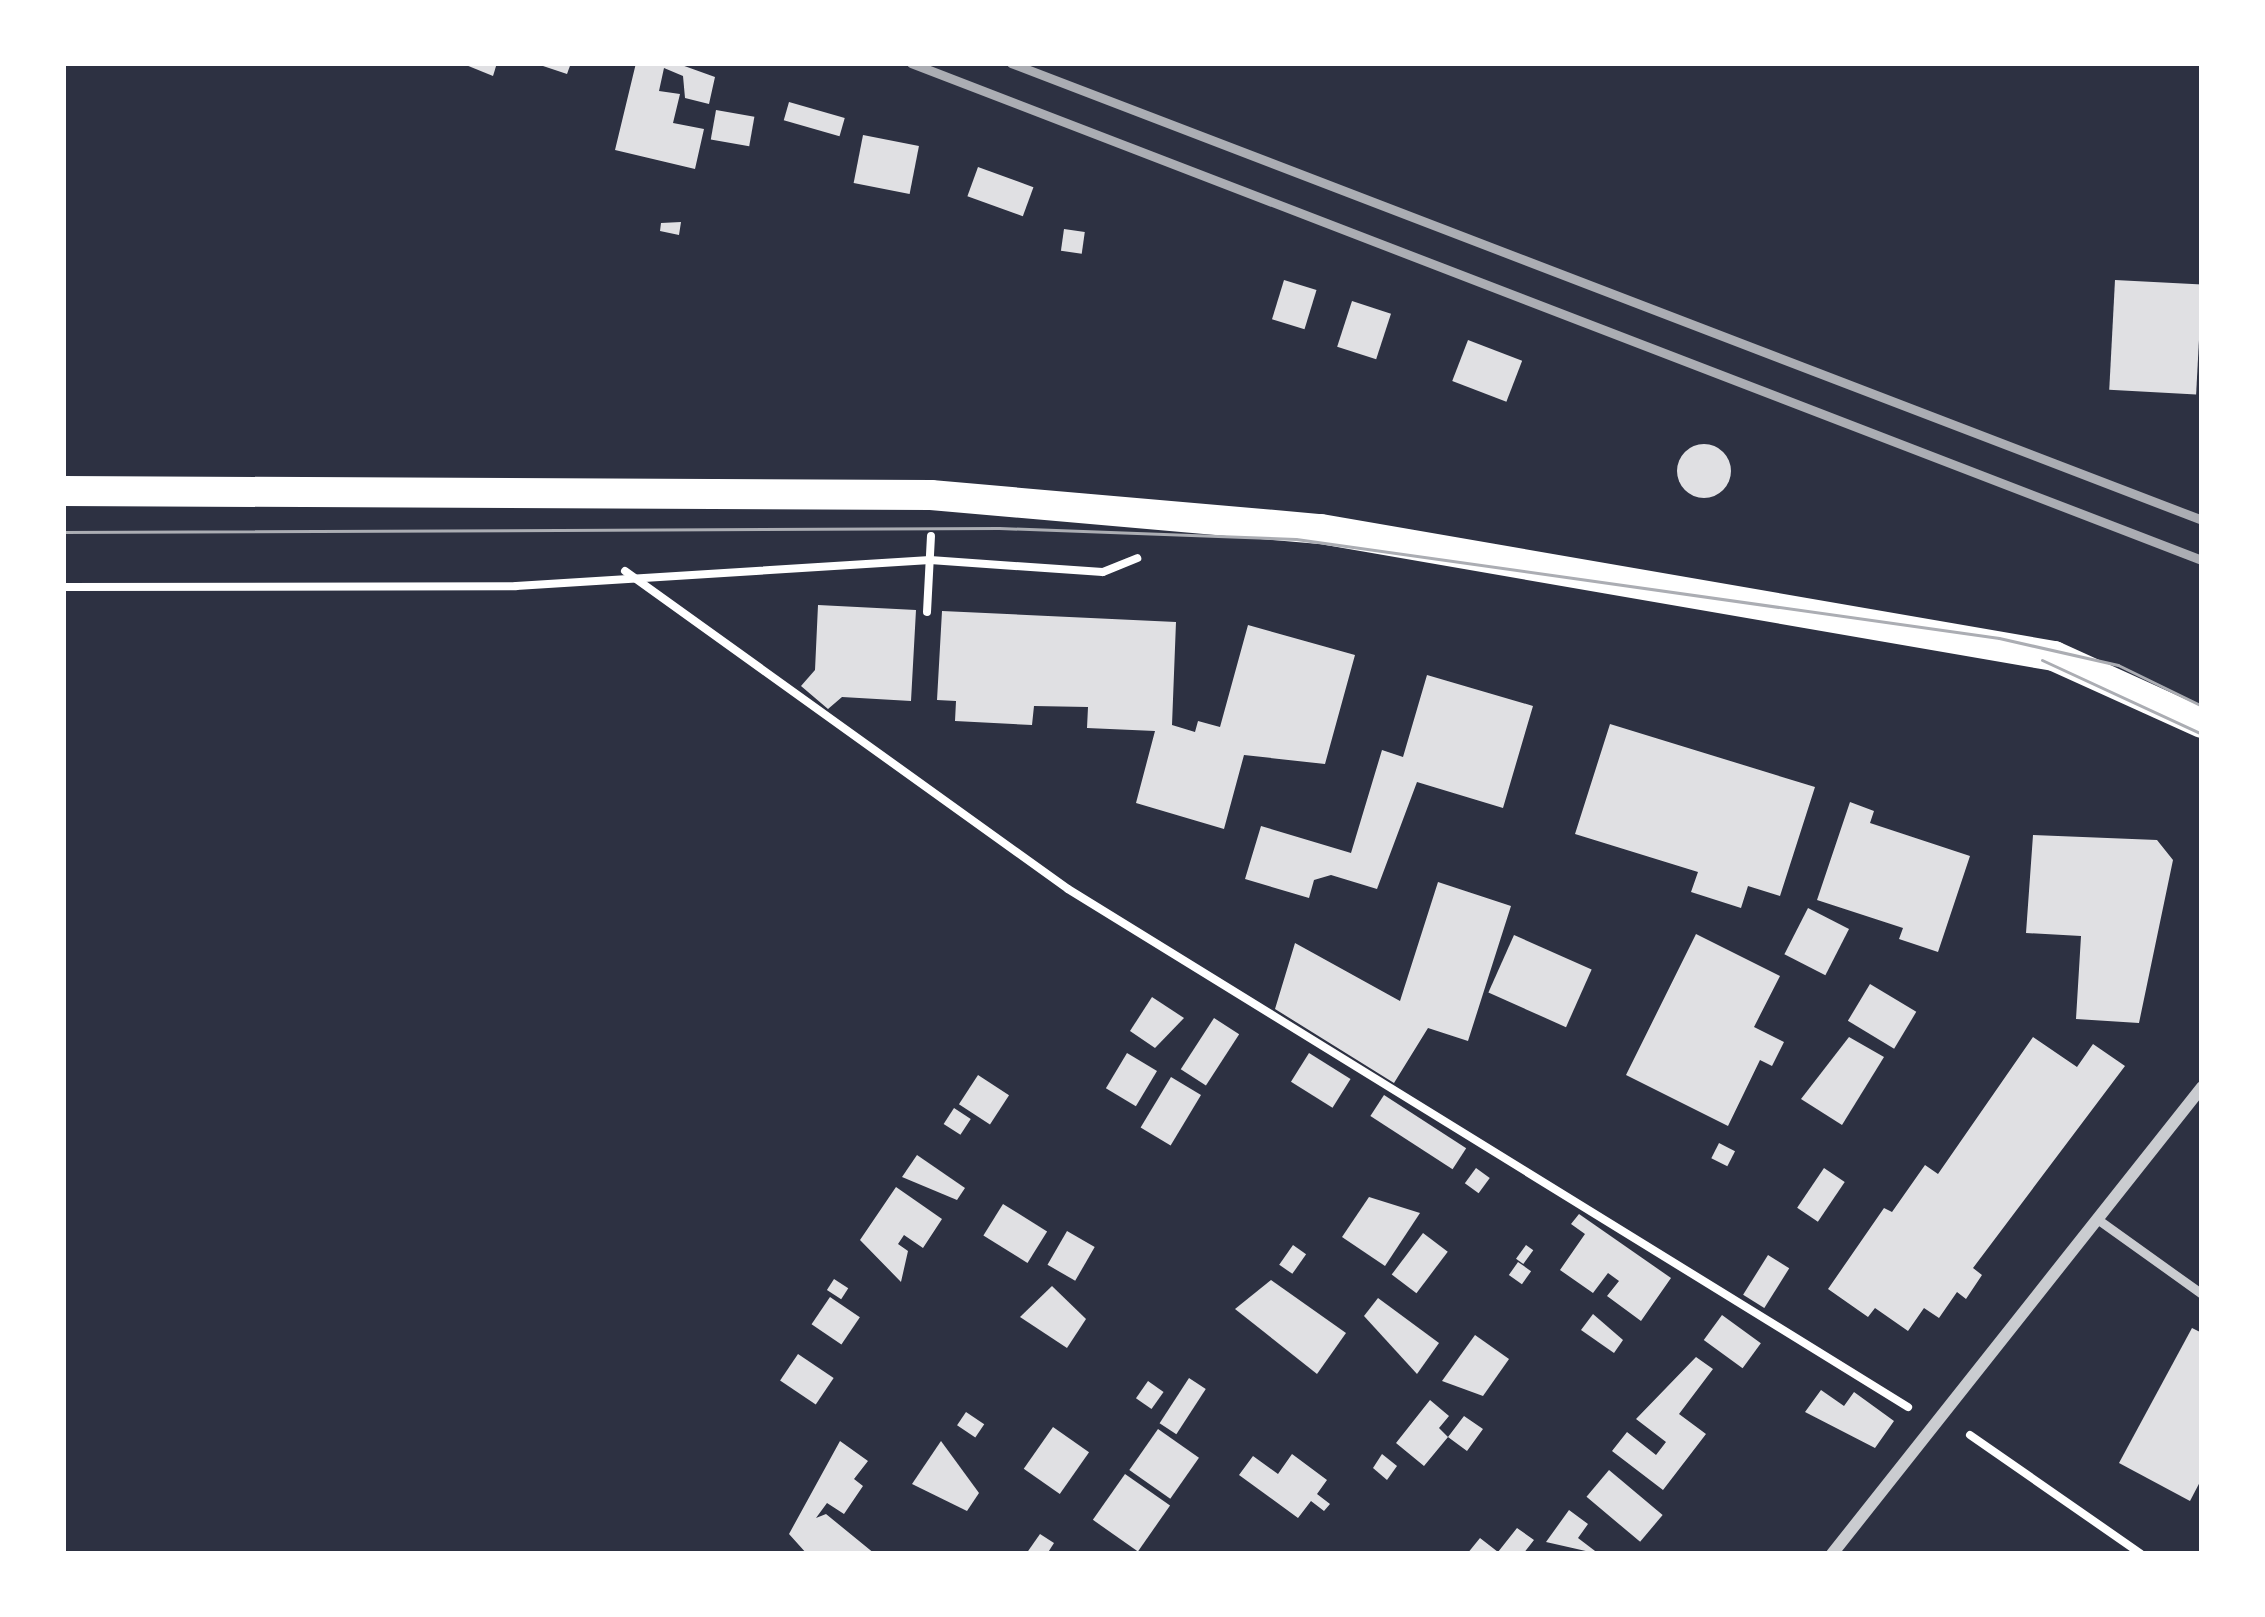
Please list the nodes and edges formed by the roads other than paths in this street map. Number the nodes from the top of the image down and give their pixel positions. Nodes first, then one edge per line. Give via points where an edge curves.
1 (63, 490) edge
2 (2202, 723) edge
3 (2202, 1087) edge
4 (2100, 1220) junction
5 (2202, 1294) edge
6 (1832, 1554) edge

1 - 2 main road via 931,495 1321,530 2054,656
3 - 4 street
4 - 5 lane
4 - 6 street

